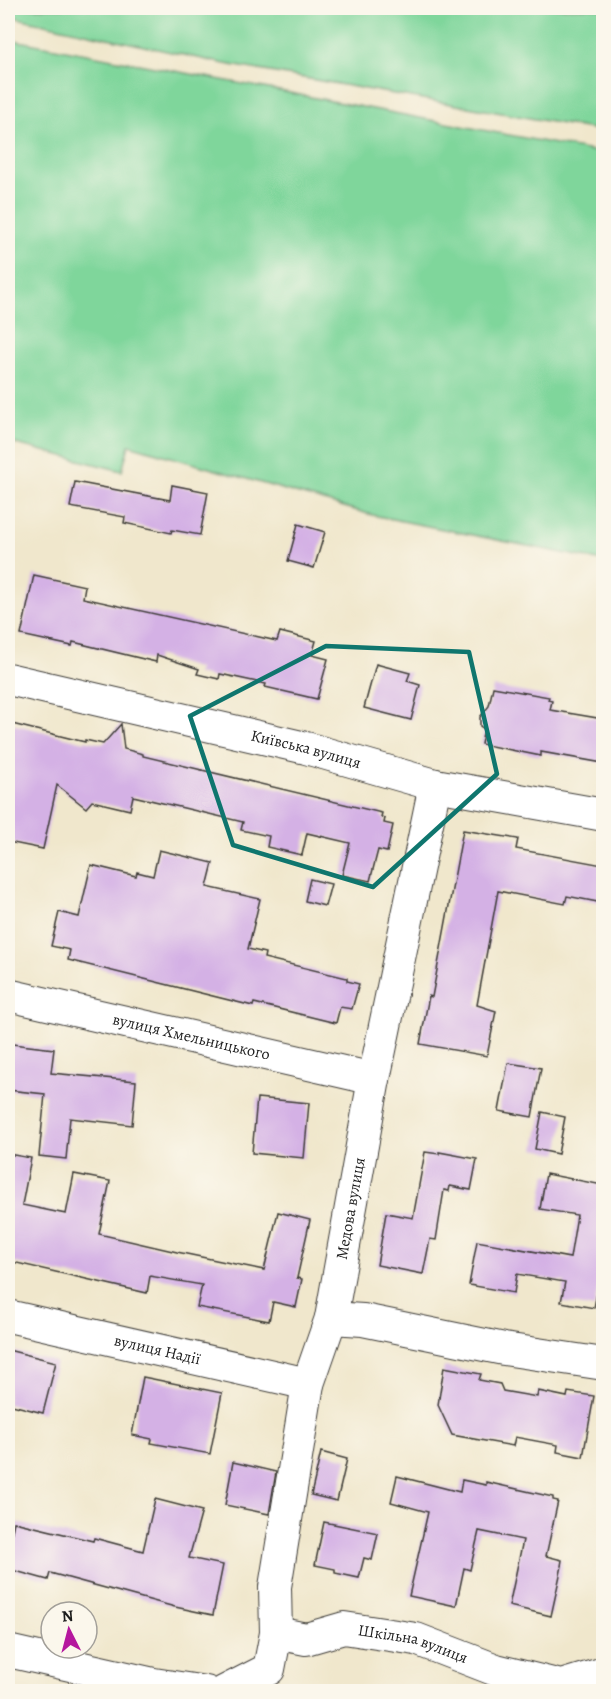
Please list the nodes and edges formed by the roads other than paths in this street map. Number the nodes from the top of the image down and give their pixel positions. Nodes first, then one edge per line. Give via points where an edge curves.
1 (8, 679) edge
2 (435, 785) junction
3 (603, 815) edge
4 (8, 995) edge
5 (374, 1078) junction
6 (8, 1316) edge
7 (331, 1318) junction
8 (603, 1364) edge
9 (308, 1384) junction
10 (276, 1633) junction
11 (8, 1651) edge
12 (603, 1673) edge
13 (206, 1692) edge
14 (224, 1692) edge

1 - 2 street, Київська вулиця via 306,748
2 - 3 street, Київська вулиця
2 - 5 street, Медова вулиця
4 - 5 street, вулиця Хмельницького
5 - 7 street, Медова вулиця
6 - 9 street, вулиця Надії
7 - 8 street via 363,1320 504,1349
7 - 9 street, Медова вулиця
9 - 10 street, Медова вулиця via 275,1587
10 - 12 street, Шкільна вулиця via 306,1639 344,1628 416,1639 496,1670 561,1686
10 - 14 street via 268,1669
11 - 13 street

